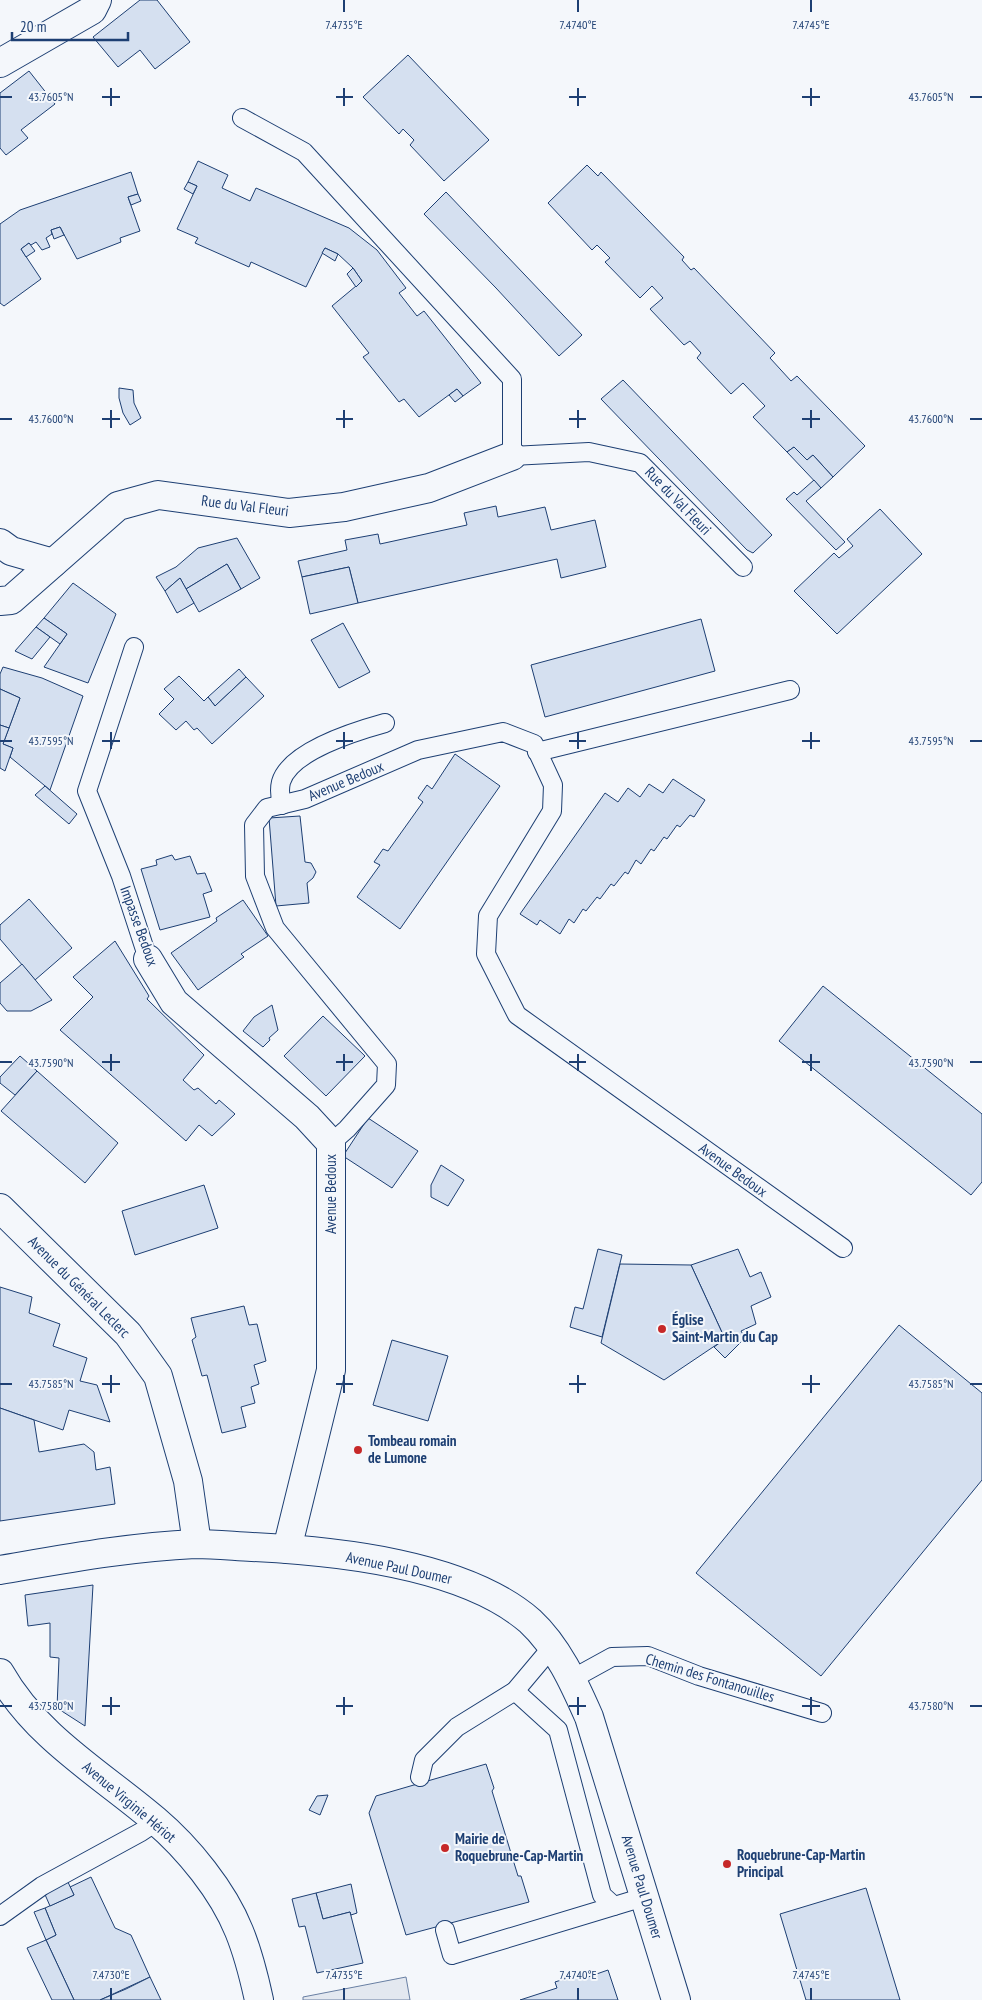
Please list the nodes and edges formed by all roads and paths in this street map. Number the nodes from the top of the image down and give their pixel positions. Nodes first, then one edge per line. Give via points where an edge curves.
1 (97, 0) edge
2 (0, 63) edge
3 (242, 118) dead end
4 (512, 456) junction
5 (0, 543) edge
6 (53, 563) junction
7 (743, 568) dead end
8 (0, 601) edge
9 (134, 647) dead end
10 (790, 690) dead end
11 (384, 723) dead end
12 (537, 752) junction
13 (282, 805) junction
14 (148, 959) joint
15 (331, 1143) junction
16 (0, 1208) edge
17 (843, 1248) dead end
18 (197, 1544) junction
19 (287, 1549) junction
20 (0, 1570) edge
21 (552, 1647) junction
22 (0, 1673) edge
23 (572, 1679) junction
24 (515, 1691) junction
25 (822, 1713) dead end
26 (420, 1777) dead end
27 (156, 1822) junction
28 (644, 1897) junction
29 (614, 1906) junction
30 (0, 1916) edge
31 (445, 1930) dead end
32 (260, 2000) edge
33 (676, 2000) edge

1 - 2 street via 92,10
3 - 4 lane via 304,152 512,379
4 - 6 street, Rue du Val Fleuri via 429,488 344,507 299,512 158,495 118,506
4 - 7 lane, Rue du Val Fleuri via 589,452 640,462
5 - 6 street via 11,551
6 - 8 street, Rue du Val Fleuri via 10,600
9 - 14 lane, Impasse Bedoux via 86,791 121,876
10 - 12 lane
11 - 13 lane via 355,732 305,755 291,766 279,792
12 - 13 lane, Avenue Bedoux via 534,744 502,732 418,750 305,799
12 - 17 lane, Avenue Bedoux via 553,785 552,811 488,916 486,954 517,1015
13 - 15 lane, Avenue Bedoux via 268,808 254,825 255,876 275,928 387,1064 386,1086
14 - 15 street, Impasse Bedoux via 174,1002 307,1117
15 - 19 street, Avenue Bedoux via 331,1370
16 - 18 street, Avenue du Général Leclerc via 128,1334 158,1376 188,1481
18 - 19 street, Avenue Paul Doumer
18 - 20 street, Avenue Paul Doumer via 121,1550
19 - 21 street, Avenue Paul Doumer via 377,1560 435,1573 466,1584 498,1599 530,1622
21 - 23 street, Avenue Paul Doumer
21 - 24 lane
22 - 27 street, Avenue Virginie Hériot via 31,1716 57,1742
23 - 25 lane, Chemin des Fontanouilles via 612,1657 648,1656 699,1676
23 - 28 street, Avenue Paul Doumer via 589,1717
24 - 26 lane via 457,1727 424,1760
24 - 29 lane via 558,1730 602,1895
27 - 30 lane via 42,1886
27 - 32 street, Avenue Virginie Hériot via 190,1856 220,1894 239,1930
28 - 29 lane
28 - 33 street, Avenue Paul Doumer
29 - 31 lane via 452,1955

